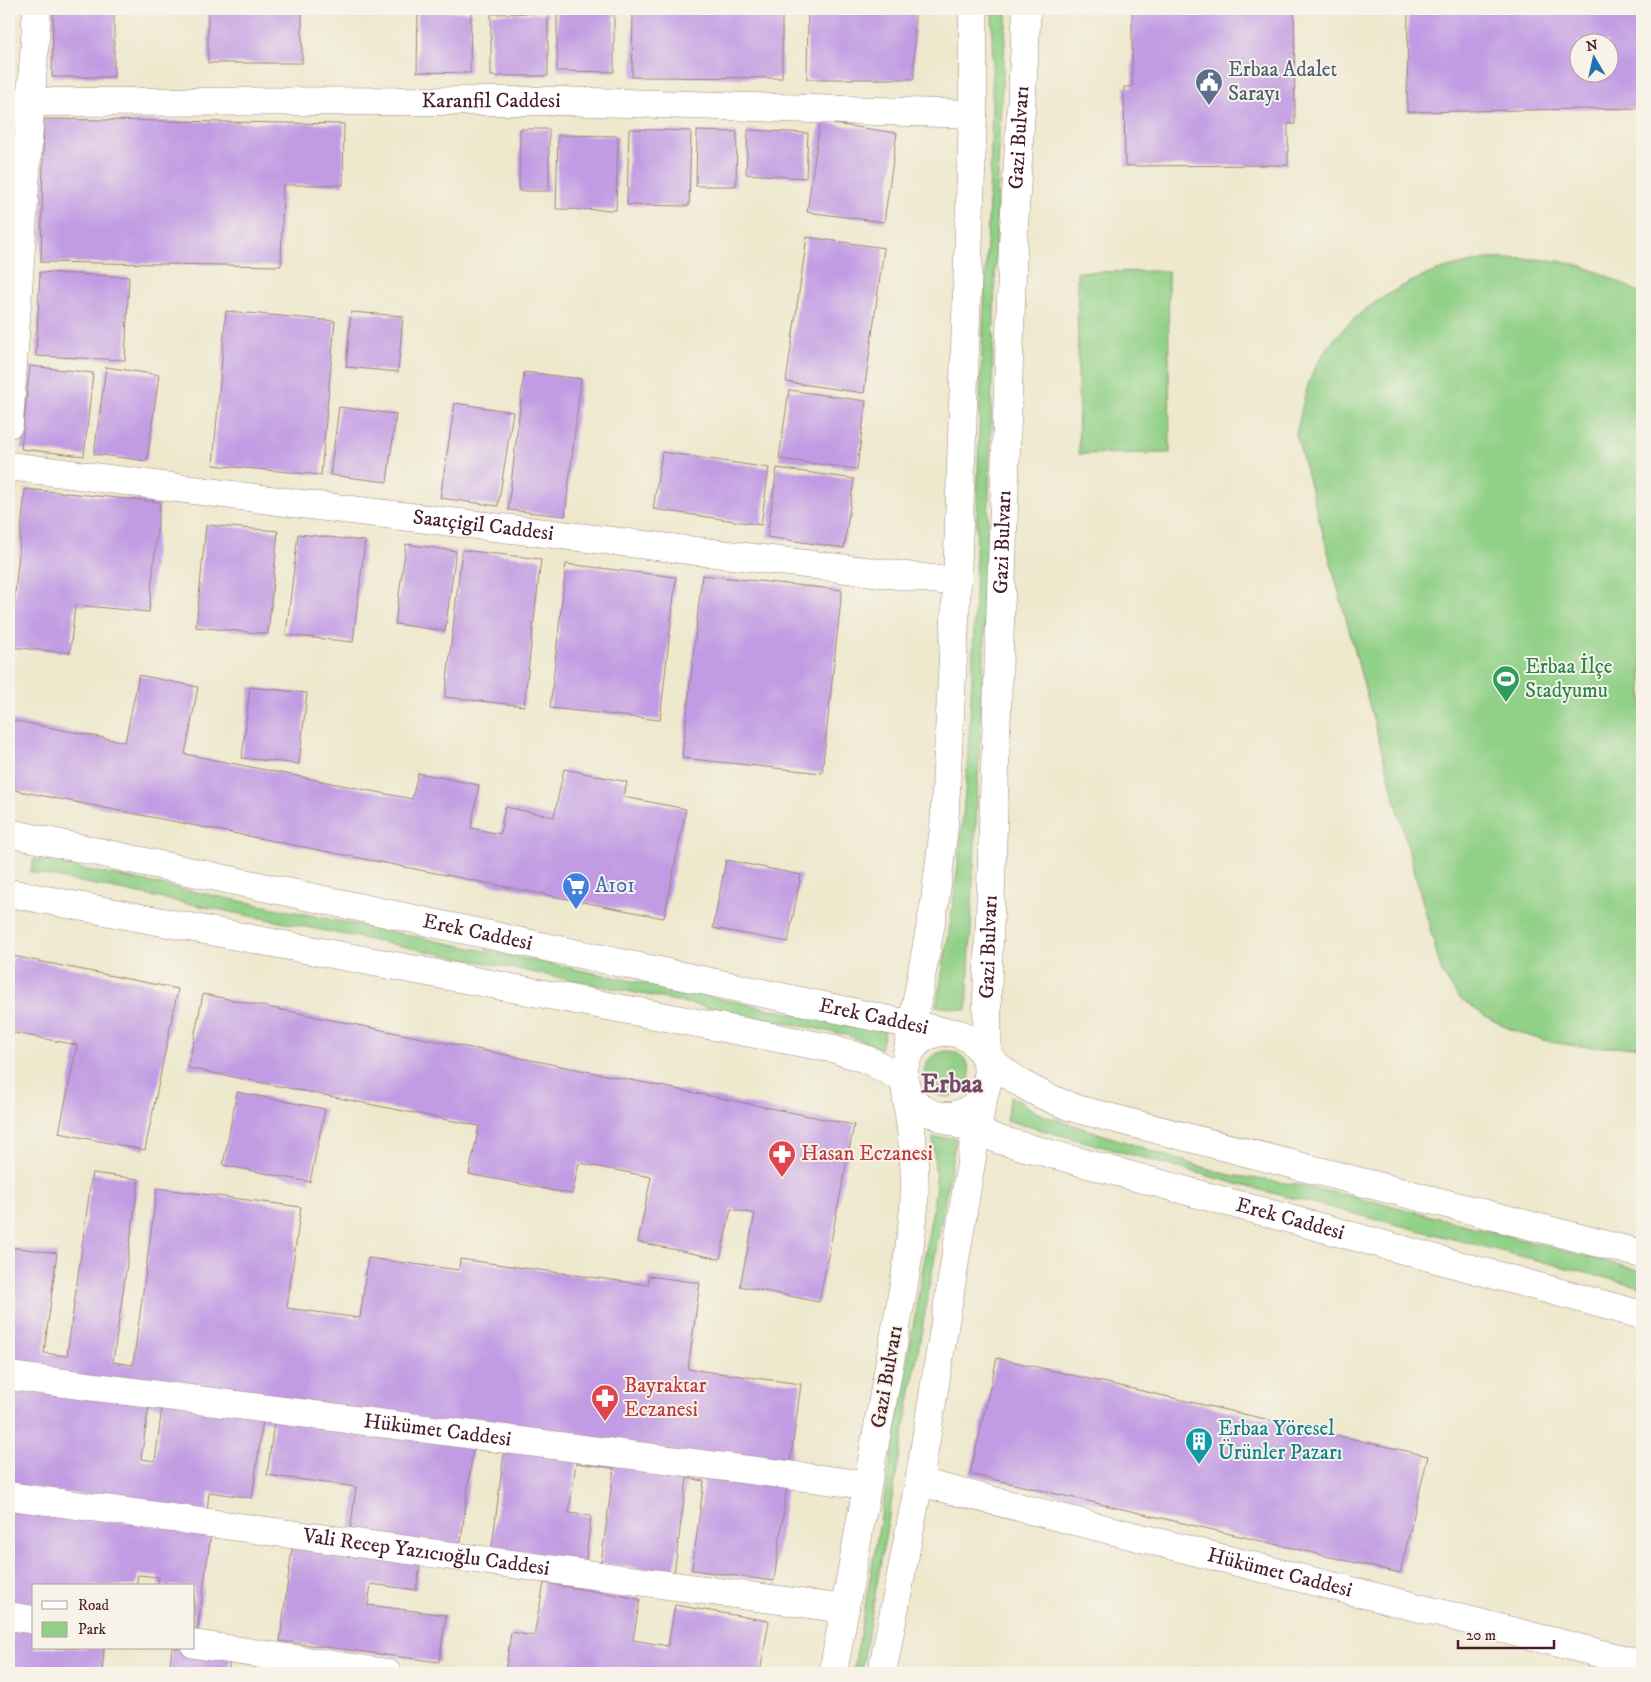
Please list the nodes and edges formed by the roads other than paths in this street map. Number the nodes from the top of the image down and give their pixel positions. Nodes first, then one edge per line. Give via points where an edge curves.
1 (37, 9) edge
2 (973, 9) edge
3 (1027, 9) edge
4 (20, 103) edge
5 (973, 114) junction
6 (9, 424) edge
7 (9, 466) edge
8 (957, 582) junction
9 (9, 832) edge
10 (9, 894) edge
11 (912, 1024) junction
12 (946, 1032) junction
13 (986, 1069) junction
14 (905, 1072) junction
15 (940, 1117) junction
16 (976, 1132) junction
17 (1642, 1254) edge
18 (1642, 1315) edge
19 (9, 1376) edge
20 (919, 1482) junction
21 (867, 1484) junction
22 (9, 1496) edge
23 (844, 1609) junction
24 (9, 1616) edge
25 (32, 1620) edge
26 (195, 1644) edge
27 (1642, 1664) edge
28 (387, 1673) edge
29 (833, 1673) edge
30 (882, 1673) edge

1 - 4 street
2 - 5 street, Gazi Bulvarı
3 - 13 street, Gazi Bulvarı via 1013,244
4 - 5 street, Karanfil Caddesi via 560,101
4 - 6 street
5 - 8 street, Gazi Bulvarı
7 - 8 street, Saatçigil Caddesi
8 - 11 street, Gazi Bulvarı via 944,827 935,901
9 - 11 street, Erek Caddesi
10 - 14 street, Erek Caddesi via 835,1049
11 - 12 street, Erek Caddesi
11 - 14 street, Gazi Bulvarı
12 - 13 street via 960,1034 972,1041
12 - 14 street via 932,1034 920,1041 911,1052
13 - 15 street via 978,1102 968,1110
13 - 16 street, Gazi Bulvarı
13 - 17 street via 1077,1109
14 - 15 street via 908,1092 917,1104
14 - 21 street, Gazi Bulvarı via 914,1206 904,1284
15 - 16 street, Erek Caddesi
16 - 18 street, Erek Caddesi
16 - 20 street, Gazi Bulvarı
19 - 21 street, Hükümet Caddesi
20 - 27 street, Hükümet Caddesi
20 - 30 street, Gazi Bulvarı
21 - 23 street, Gazi Bulvarı
22 - 23 street, Vali Recep Yazıcıoğlu Caddesi
23 - 29 street, Gazi Bulvarı
24 - 25 street
26 - 28 street

